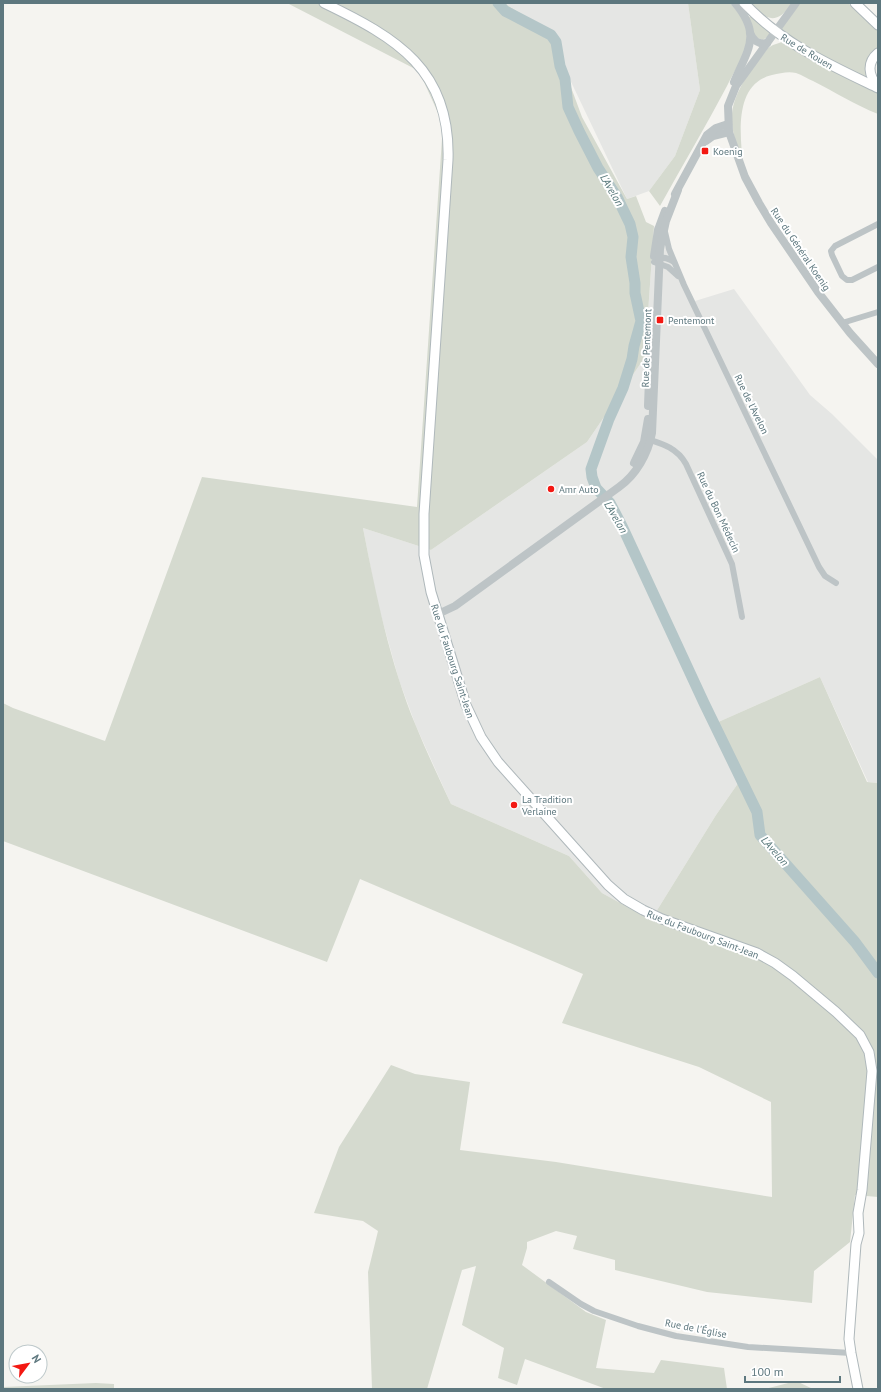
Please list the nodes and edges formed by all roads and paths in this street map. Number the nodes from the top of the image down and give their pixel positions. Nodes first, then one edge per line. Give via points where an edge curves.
1 (324, 3) edge
2 (734, 3) edge
3 (743, 3) edge
4 (796, 3) edge
5 (855, 3) edge
6 (878, 25) edge
7 (775, 32) junction
8 (750, 33) junction
9 (767, 43) junction
10 (878, 53) edge
11 (878, 88) edge
12 (728, 106) junction
13 (728, 124) junction
14 (729, 132) junction
15 (703, 144) junction
16 (678, 190) junction
17 (878, 224) edge
18 (665, 226) junction
19 (657, 262) junction
20 (674, 263) junction
21 (878, 267) edge
22 (684, 285) junction
23 (878, 312) edge
24 (842, 323) junction
25 (878, 364) edge
26 (648, 440) junction
27 (836, 583) dead end
28 (438, 614) junction
29 (742, 617) dead end
30 (549, 1282) dead end
31 (851, 1353) junction
32 (858, 1389) edge

1 - 28 main road, Rue du Faubourg Saint-Jean via 380,34 414,59 433,86 442,107 446,126 448,160 423,541 428,580
2 - 8 street via 745,16
3 - 7 main road, Rue de Rouen
4 - 7 street
5 - 6 main road
7 - 9 street
7 - 11 main road, Rue de Rouen via 813,56
8 - 9 street via 757,42
8 - 12 street via 749,48 731,90
9 - 12 street via 736,86
10 - 11 main road via 869,69
12 - 13 street
13 - 14 street
13 - 15 street, Rue de Pentemont via 712,130
14 - 15 street via 712,137
14 - 24 street, Rue du Général Koenig via 742,171 758,202 818,292
15 - 16 street, Rue de Pentemont
16 - 18 street, Rue de Pentemont
16 - 19 street, Rue de Pentemont via 659,225 655,243
17 - 21 street via 835,246 831,251 842,276 847,280
18 - 19 street, Rue de Pentemont
18 - 20 street, Rue de l'Avelon via 667,243
19 - 20 street via 668,258
19 - 22 street via 672,270
19 - 26 street, Rue de Pentemont
20 - 22 street, Rue de l'Avelon
22 - 27 street, Rue de l'Avelon via 819,567
23 - 24 street
24 - 25 street, Rue du Général Koenig
26 - 28 street, Rue de Pentemont via 628,474 610,493 452,608
26 - 29 street, Rue du Bon Médecin via 667,445 681,456 686,464 732,564
28 - 31 main road, Rue du Faubourg Saint-Jean via 466,705 484,742 498,762 612,888 628,902 656,916 762,956 784,969 814,994 850,1031 862,1048 869,1094 849,1335
30 - 31 street, Rue de l'Église via 594,1311 671,1334 748,1347
31 - 32 main road, Rue du Faubourg Saint-Jean

